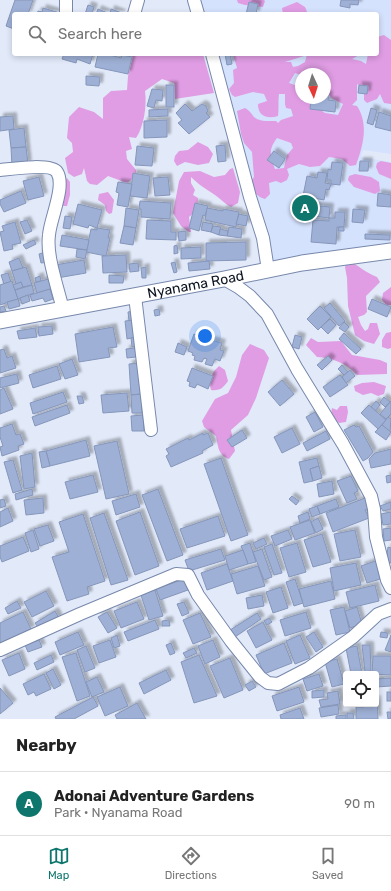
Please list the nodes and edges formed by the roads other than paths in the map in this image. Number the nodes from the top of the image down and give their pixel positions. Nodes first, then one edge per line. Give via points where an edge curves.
1 (66, 0) edge
2 (138, 0) edge
3 (194, 0) edge
4 (66, 12) edge
5 (135, 12) edge
6 (197, 12) edge
7 (213, 56) edge
8 (0, 170) edge
9 (391, 251) edge
10 (268, 270) junction
11 (224, 280) junction
12 (136, 296) junction
13 (63, 310) junction
14 (0, 322) edge
15 (151, 430) dead end
16 (391, 588) edge
17 (391, 609) edge
18 (0, 650) edge

1 - 4 street
2 - 5 street
3 - 6 street
7 - 10 street via 262,238
8 - 13 street via 51,168 59,177 48,234
9 - 10 street, Nyanama Road
10 - 11 street, Nyanama Road
11 - 12 street, Nyanama Road
11 - 16 street via 238,286 267,314 343,444 371,496 376,537
12 - 13 street, Nyanama Road
12 - 15 street
13 - 14 street, Nyanama Road
17 - 18 street via 378,614 353,637 309,668 278,684 268,683 260,677 198,595 188,575 181,574 80,614

